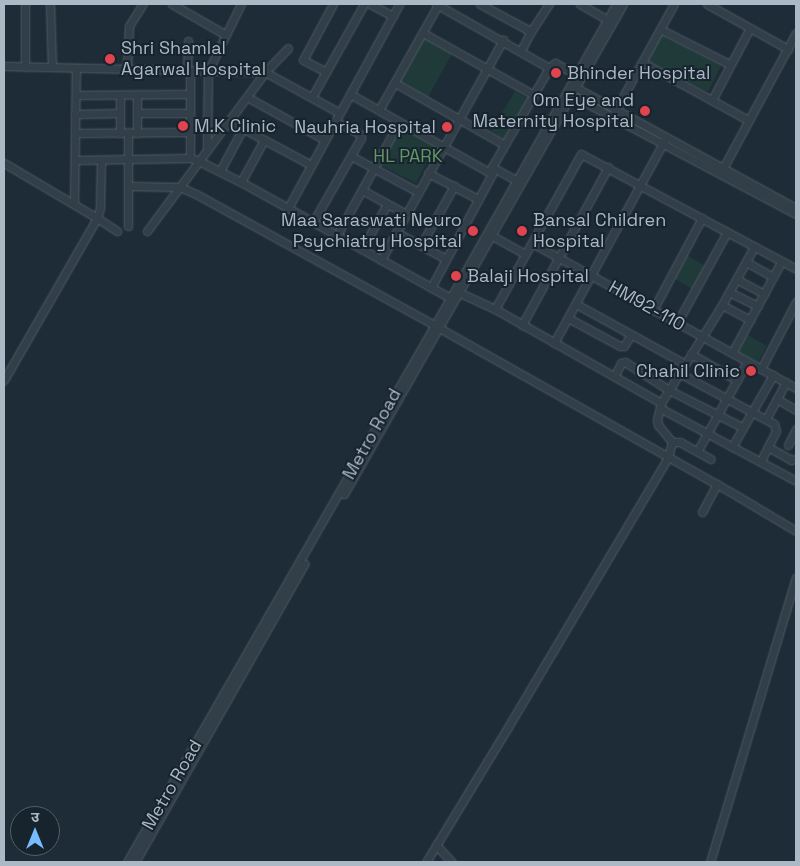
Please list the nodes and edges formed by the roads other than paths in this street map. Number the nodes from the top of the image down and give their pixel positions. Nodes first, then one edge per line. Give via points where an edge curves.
1 (25, 4) edge
2 (50, 4) edge
3 (142, 4) edge
4 (172, 4) edge
5 (241, 4) edge
6 (334, 4) edge
7 (364, 4) edge
8 (370, 4) edge
9 (399, 4) edge
10 (437, 4) edge
11 (480, 4) edge
12 (549, 4) edge
13 (580, 4) edge
14 (616, 4) edge
15 (623, 4) edge
16 (674, 4) edge
17 (707, 4) edge
18 (392, 16) junction
19 (611, 21) junction
20 (750, 28) junction
21 (660, 29) junction
22 (423, 33) junction
23 (796, 33) edge
24 (530, 34) junction
25 (226, 35) junction
26 (503, 40) junction
27 (188, 41) dead end
28 (288, 48) dead end
29 (788, 49) junction
30 (521, 50) junction
31 (642, 62) junction
32 (729, 64) junction
33 (4, 66) edge
34 (25, 67) junction
35 (52, 68) junction
36 (76, 68) junction
37 (549, 68) junction
38 (127, 69) junction
39 (487, 69) junction
40 (188, 71) junction
41 (208, 71) junction
42 (265, 72) junction
43 (326, 72) junction
44 (577, 74) junction
45 (394, 83) junction
46 (573, 86) junction
47 (190, 94) junction
48 (350, 94) junction
49 (534, 94) junction
50 (569, 94) junction
51 (76, 95) junction
52 (120, 95) junction
53 (137, 95) junction
54 (247, 97) junction
55 (312, 97) junction
56 (712, 100) junction
57 (379, 110) junction
58 (340, 112) junction
59 (120, 113) junction
60 (137, 113) junction
61 (190, 113) junction
62 (613, 113) junction
63 (76, 114) junction
64 (459, 119) junction
65 (229, 120) junction
66 (748, 120) junction
67 (335, 121) junction
68 (399, 122) junction
69 (243, 128) junction
70 (190, 132) junction
71 (75, 133) junction
72 (120, 133) junction
73 (128, 133) junction
74 (137, 133) junction
75 (264, 140) junction
76 (325, 140) junction
77 (664, 141) junction
78 (505, 145) junction
79 (443, 146) junction
80 (207, 150) junction
81 (351, 156) junction
82 (190, 158) junction
83 (128, 159) junction
84 (75, 160) junction
85 (101, 160) junction
86 (199, 161) junction
87 (4, 163) edge
88 (311, 165) junction
89 (608, 167) junction
90 (374, 169) junction
91 (491, 170) junction
92 (220, 171) junction
93 (722, 171) junction
94 (428, 173) junction
95 (517, 181) junction
96 (241, 182) junction
97 (128, 186) junction
98 (454, 186) junction
99 (641, 186) junction
100 (180, 187) junction
101 (362, 190) junction
102 (418, 192) junction
103 (478, 199) junction
104 (74, 204) junction
105 (387, 204) junction
106 (288, 208) junction
107 (796, 208) edge
108 (406, 214) junction
109 (796, 214) edge
110 (97, 218) junction
111 (702, 218) junction
112 (313, 222) junction
113 (128, 226) dead end
114 (118, 231) dead end
115 (146, 231) dead end
116 (396, 232) junction
117 (727, 232) junction
118 (489, 234) junction
119 (337, 235) junction
120 (532, 243) junction
121 (422, 245) junction
122 (754, 246) junction
123 (362, 249) junction
124 (525, 254) junction
125 (559, 258) junction
126 (446, 259) junction
127 (380, 260) junction
128 (746, 262) junction
129 (781, 262) junction
130 (796, 269) edge
131 (591, 276) junction
132 (773, 277) junction
133 (736, 279) junction
134 (431, 288) junction
135 (458, 291) junction
136 (729, 292) junction
137 (764, 294) junction
138 (450, 298) junction
139 (796, 302) edge
140 (576, 304) junction
141 (722, 305) junction
142 (758, 306) junction
143 (495, 309) junction
144 (653, 310) junction
145 (568, 318) junction
146 (750, 320) junction
147 (677, 323) junction
148 (522, 325) junction
149 (437, 326) junction
150 (631, 335) junction
151 (702, 337) junction
152 (554, 343) junction
153 (732, 353) junction
154 (691, 354) junction
155 (747, 362) junction
156 (685, 364) junction
157 (760, 369) junction
158 (680, 373) junction
159 (615, 375) junction
160 (773, 375) junction
161 (4, 380) edge
162 (737, 380) junction
163 (786, 382) junction
164 (796, 388) edge
165 (669, 390) junction
166 (728, 398) junction
167 (776, 399) junction
168 (661, 405) junction
169 (796, 410) edge
170 (752, 411) junction
171 (718, 416) junction
172 (766, 419) junction
173 (742, 427) junction
174 (796, 429) edge
175 (706, 433) junction
176 (672, 442) junction
177 (788, 445) dead end
178 (732, 447) junction
179 (768, 448) junction
180 (698, 450) junction
181 (668, 457) junction
182 (711, 459) dead end
183 (796, 459) edge
184 (761, 462) junction
185 (796, 480) edge
186 (717, 484) junction
187 (702, 512) dead end
188 (796, 531) edge
189 (796, 578) edge
190 (436, 845) junction
191 (127, 862) edge
192 (135, 862) edge
193 (426, 862) edge
194 (452, 862) edge
195 (710, 862) edge

1 - 34 street
2 - 35 street
3 - 38 street via 130,26
4 - 25 street
5 - 25 street
6 - 43 street via 303,60
7 - 43 street
8 - 18 street
9 - 18 street
10 - 22 street
10 - 26 street
11 - 24 street
12 - 24 street
13 - 19 street
14 - 19 street, Metro Road
15 - 19 street, Metro Road
16 - 21 street
17 - 20 street
18 - 48 street
19 - 44 street, Metro Road
19 - 46 street, Metro Road
20 - 29 street
20 - 32 street
21 - 31 street
21 - 32 street
22 - 39 street
22 - 45 street
23 - 29 street
24 - 30 street
25 - 41 street
26 - 30 street
26 - 39 street
27 - 40 street
28 - 42 street
29 - 66 street
30 - 37 street
31 - 56 street
31 - 62 street
32 - 56 street
33 - 34 street
34 - 35 street
35 - 36 street
36 - 38 street
36 - 51 street
37 - 44 street via 555,63
37 - 49 street
38 - 40 street
39 - 49 street
39 - 64 street
40 - 41 street
40 - 47 street
41 - 42 street
41 - 80 street
42 - 54 street
42 - 55 street
43 - 55 street
44 - 46 street, Metro Road
45 - 57 street
45 - 64 street
46 - 50 street, Metro Road
46 - 62 street
47 - 53 street
47 - 61 street
48 - 57 street
48 - 58 street
49 - 78 street
50 - 62 street
50 - 95 street, Metro Road
50 - 118 street, Metro Road
51 - 52 street
51 - 63 street
52 - 53 street
52 - 59 street
53 - 60 street
54 - 65 street
54 - 76 street
55 - 58 street
56 - 66 street
57 - 68 street
58 - 67 street
59 - 63 street
59 - 72 street
60 - 61 street
60 - 74 street
61 - 70 street
62 - 77 street
63 - 71 street
64 - 78 street
64 - 79 street
65 - 69 street
65 - 80 street
66 - 93 street
67 - 76 street
67 - 81 street via 361,136
68 - 79 street
68 - 90 street
69 - 75 street
69 - 92 street
70 - 74 street
70 - 82 street
71 - 72 street
71 - 84 street
72 - 73 street
73 - 74 street
73 - 83 street
75 - 88 street
75 - 96 street
76 - 88 street
77 - 93 street
77 - 99 street
78 - 91 street
79 - 91 street
79 - 94 street
80 - 86 street
81 - 90 street
81 - 112 street
82 - 83 street
82 - 86 street
83 - 85 street
83 - 97 street
84 - 85 street
84 - 104 street
85 - 110 street
86 - 92 street
86 - 100 street
87 - 104 street
88 - 106 street
89 - 99 street
89 - 120 street via 580,155
89 - 125 street
90 - 101 street
90 - 102 street
91 - 95 street
91 - 103 street via 492,174
92 - 96 street
93 - 107 street
93 - 109 street
94 - 98 street
94 - 102 street
95 - 118 street, Metro Road
96 - 106 street
97 - 100 street
97 - 113 street
98 - 103 street
98 - 121 street
99 - 111 street
99 - 131 street
100 - 115 street
100 - 149 street
101 - 105 street
101 - 119 street
102 - 108 street
103 - 126 street
104 - 110 street
105 - 108 street
105 - 123 street
106 - 112 street
108 - 116 street
110 - 114 street
110 - 161 street
111 - 117 street
111 - 144 street
112 - 119 street
116 - 121 street
116 - 127 street
117 - 122 street
117 - 147 street
118 - 124 street
118 - 135 street, Metro Road
119 - 123 street
120 - 124 street
120 - 125 street, HM92-110
121 - 126 street
122 - 128 street
122 - 129 street
123 - 127 street
124 - 143 street
125 - 131 street, HM92-110
125 - 148 street
126 - 134 street
127 - 134 street
128 - 132 street
128 - 133 street
129 - 130 street
129 - 132 street
131 - 140 street
131 - 144 street, HM92-110
132 - 137 street
133 - 136 street
133 - 137 street
134 - 138 street
135 - 138 street, Metro Road
135 - 143 street
135 - 149 street, Metro Road
136 - 141 street
136 - 142 street
137 - 142 street
138 - 149 street, Metro Road
139 - 157 street
140 - 145 street
140 - 150 street
141 - 146 street
141 - 151 street
142 - 146 street
143 - 148 street
144 - 147 street, HM92-110
145 - 150 street via 620,346 624,346
145 - 152 street
146 - 153 street
147 - 151 street, HM92-110
148 - 152 street
149 - 181 street
149 - 191 street, Metro Road
149 - 192 street, Metro Road
150 - 156 street
151 - 153 street, HM92-110
151 - 154 street
152 - 159 street
153 - 155 street, HM92-110
154 - 156 street
154 - 162 street
155 - 157 street, HM92-110
155 - 162 street
156 - 158 street
157 - 160 street, HM92-110
158 - 165 street
158 - 166 street
159 - 165 street via 623,362
159 - 168 street
160 - 163 street, HM92-110
160 - 170 street
162 - 166 street
163 - 164 street, HM92-110
163 - 167 street
165 - 168 street
165 - 171 street
166 - 170 street
166 - 171 street
167 - 169 street
167 - 172 street
168 - 175 street
168 - 176 street via 656,420
170 - 172 street
170 - 173 street
171 - 173 street
171 - 175 street
172 - 179 street via 776,428
173 - 178 street
174 - 177 street
175 - 178 street
175 - 180 street
176 - 180 street
176 - 181 street
178 - 184 street
179 - 183 street via 791,460
179 - 184 street
180 - 182 street
181 - 186 street
181 - 190 street
184 - 185 street
186 - 187 street
186 - 188 street
189 - 195 street
190 - 193 street
190 - 194 street

